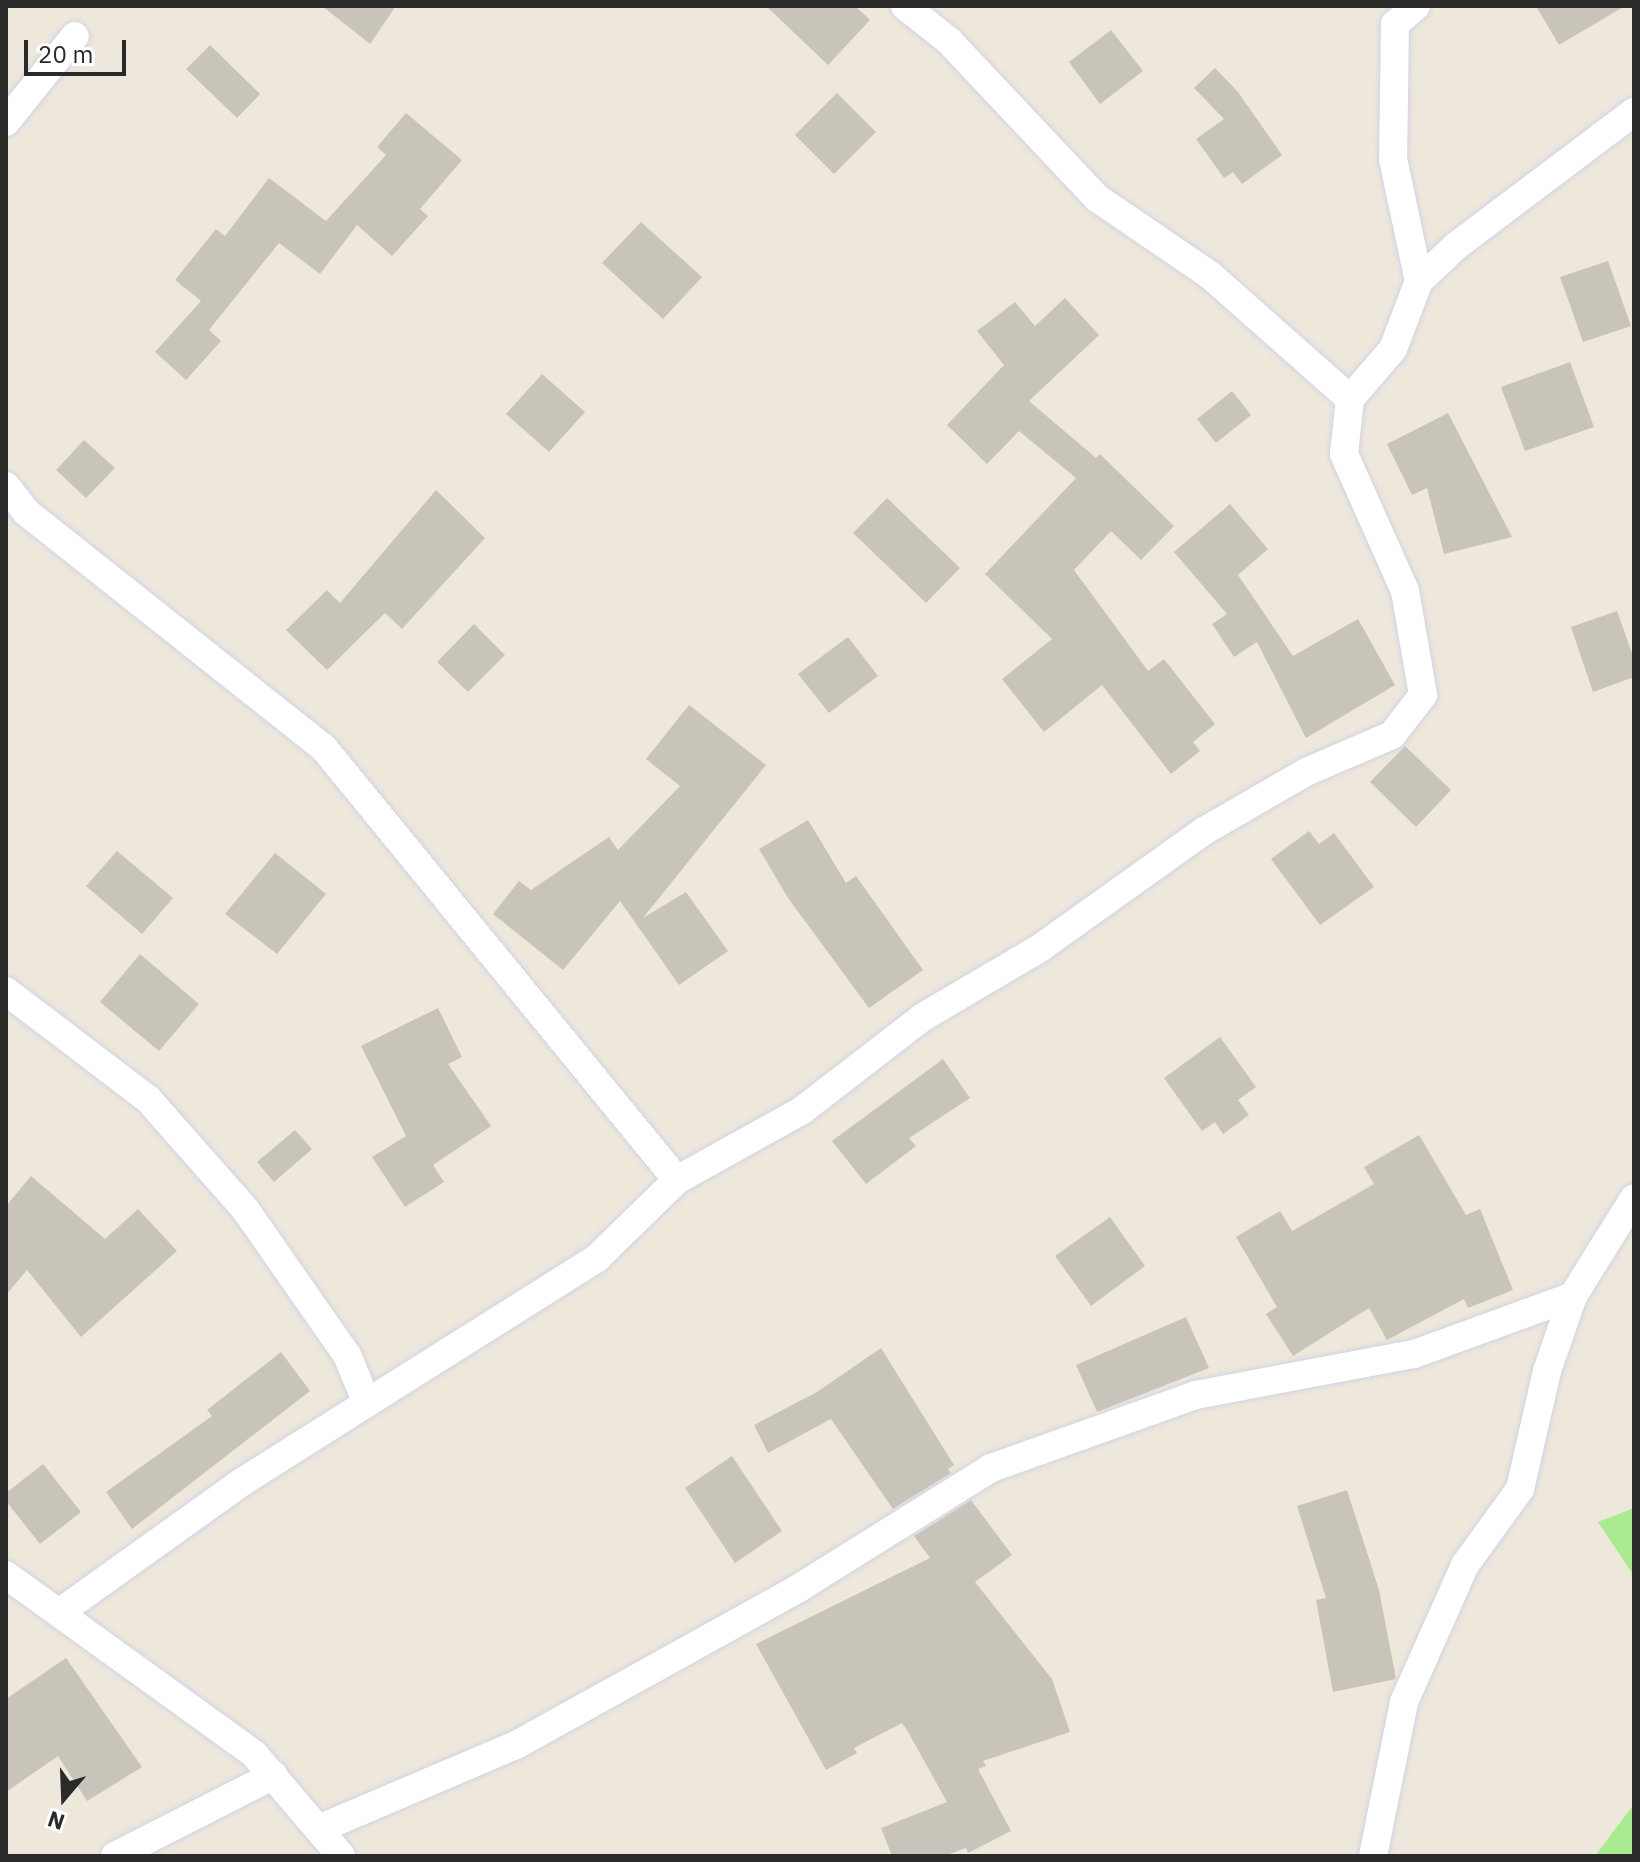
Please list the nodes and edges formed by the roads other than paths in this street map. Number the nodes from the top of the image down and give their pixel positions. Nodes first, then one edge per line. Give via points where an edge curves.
1 (905, 6) edge
2 (1416, 6) edge
3 (75, 36) dead end
4 (1634, 112) edge
5 (6, 122) edge
6 (1419, 281) junction
7 (1350, 399) junction
8 (6, 486) edge
9 (6, 991) edge
10 (677, 1180) junction
11 (1634, 1198) edge
12 (1573, 1296) junction
13 (367, 1403) junction
14 (6, 1575) edge
15 (59, 1613) junction
16 (274, 1775) junction
17 (321, 1828) junction
18 (115, 1856) edge
19 (341, 1856) edge
20 (1373, 1856) edge

1 - 7 street via 949,41 1097,198 1210,275
2 - 6 street via 1395,24 1393,159
3 - 5 street
4 - 6 street via 1456,246
6 - 7 street via 1393,349
7 - 10 street via 1344,454 1405,591 1423,695 1392,735 1306,772 1204,831 1040,948 923,1017 801,1111
8 - 10 street via 26,512 323,747
9 - 13 street via 148,1099 245,1209 347,1355
10 - 13 street via 597,1258
11 - 12 street
12 - 17 street via 1414,1354 1196,1395 991,1468 799,1588 518,1744
12 - 20 street via 1547,1371 1520,1489 1465,1565 1404,1702
13 - 15 street via 242,1482
14 - 15 street
15 - 16 street via 254,1754
16 - 17 street
16 - 18 street
17 - 19 street

